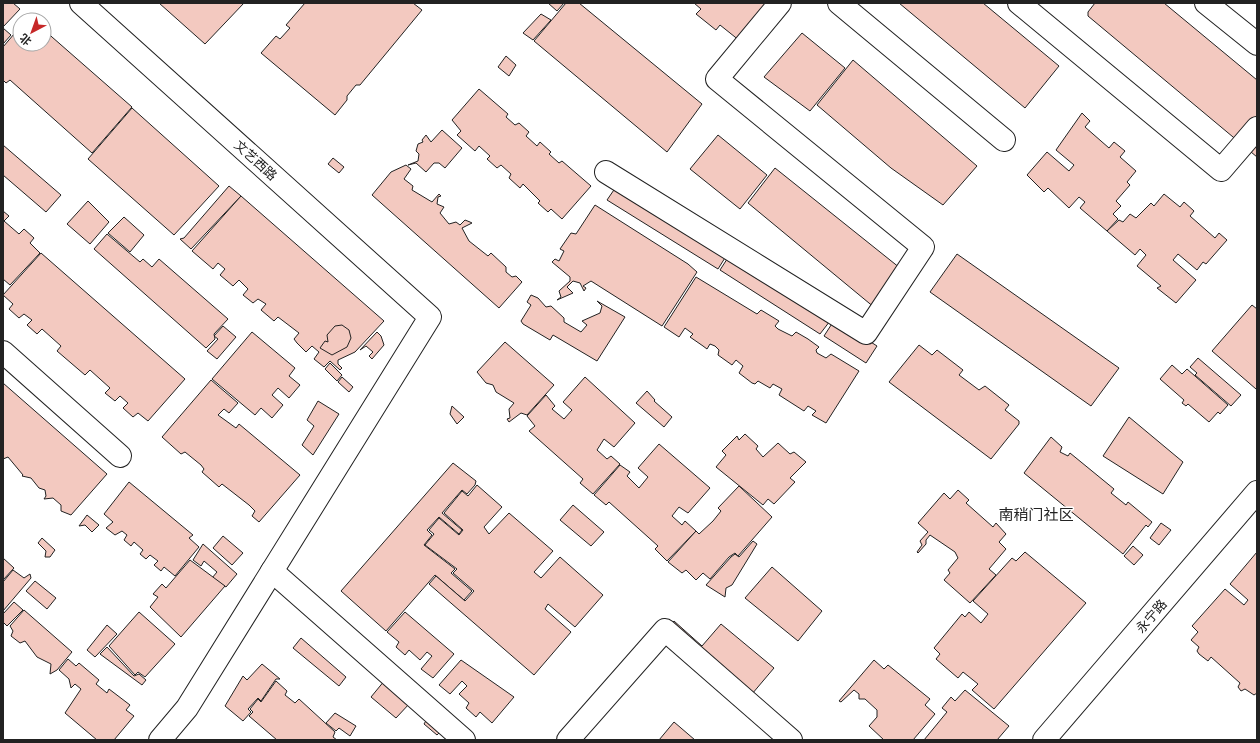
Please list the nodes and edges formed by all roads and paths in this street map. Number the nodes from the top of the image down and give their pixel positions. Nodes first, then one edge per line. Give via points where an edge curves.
1 (81, 3) edge
2 (780, 3) edge
3 (839, 3) edge
4 (1019, 3) edge
5 (1206, 3) edge
6 (1257, 44) edge
7 (1257, 128) edge
8 (1004, 140) dead end
9 (606, 172) dead end
10 (3, 352) edge
11 (120, 456) dead end
12 (1257, 492) edge
13 (272, 571) junction
14 (160, 740) edge
15 (464, 740) edge
16 (568, 740) edge
17 (791, 740) edge
18 (1044, 740) edge

1 - 13 street, 文艺西路 via 430,317
2 - 9 street via 717,79 923,247 866,333
3 - 8 street
4 - 7 street via 1221,170
5 - 6 street
10 - 11 street
12 - 18 street, 永宁路
13 - 14 street via 187,708
13 - 15 street
16 - 17 street via 665,630

